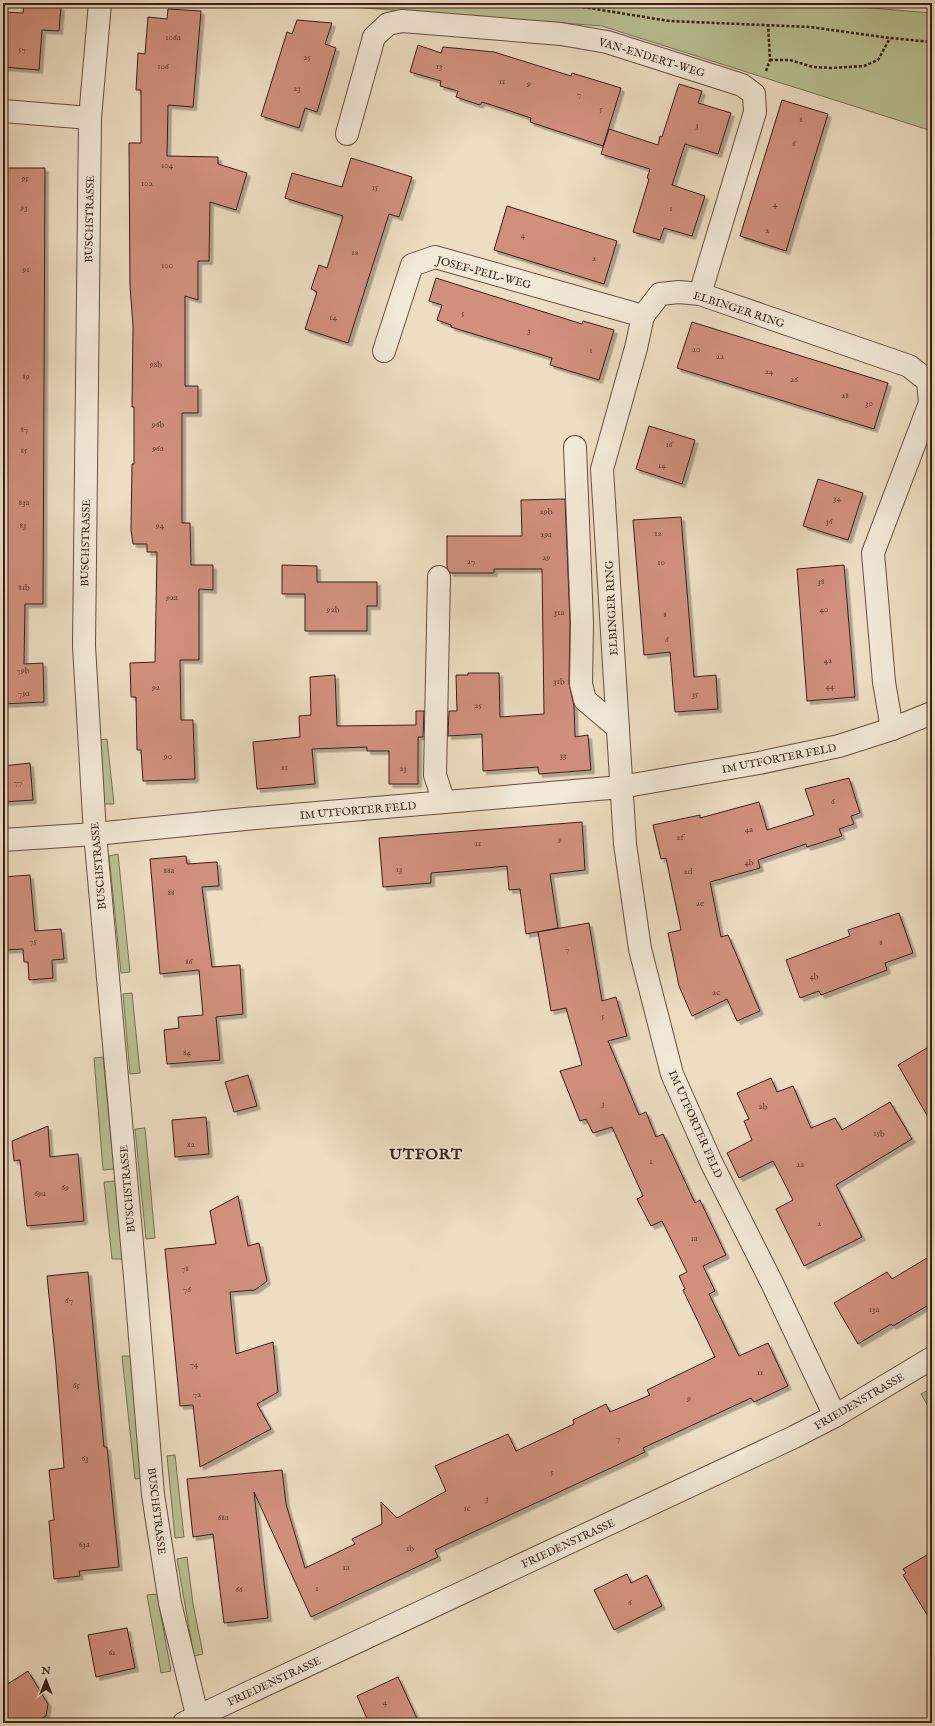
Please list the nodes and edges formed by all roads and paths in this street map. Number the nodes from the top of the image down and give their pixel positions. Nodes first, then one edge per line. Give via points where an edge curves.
1 (100, 3) edge
2 (558, 3) edge
3 (768, 24) junction
4 (890, 38) junction
5 (932, 42) edge
6 (770, 60) junction
7 (754, 94) junction
8 (3, 111) edge
9 (90, 118) junction
10 (346, 134) dead end
11 (700, 294) junction
12 (643, 316) junction
13 (384, 351) dead end
14 (575, 447) dead end
15 (439, 577) dead end
16 (932, 713) edge
17 (618, 728) junction
18 (892, 729) junction
19 (621, 787) junction
20 (444, 802) junction
21 (95, 834) junction
22 (3, 840) edge
23 (932, 1358) edge
24 (834, 1416) junction
25 (193, 1721) edge

1 - 9 street, BUSCHSTRASSE
2 - 3 path via 670,20
3 - 4 path
3 - 6 path
4 - 5 path
4 - 6 path via 878,60 864,66 813,67 790,60
6 - 7 path
7 - 10 street, VAN-ENDERT-WEG via 742,85 607,42 561,34 402,20 388,24 374,37
7 - 11 street via 755,112
8 - 9 street
9 - 21 street, BUSCHSTRASSE via 84,646
11 - 12 street, ELBINGER RING via 660,294
11 - 18 street, ELBINGER RING via 909,366 928,381 930,403 873,552 884,682
12 - 13 street, JOSEF-PEIL-WEG via 435,257 412,265
12 - 17 street, ELBINGER RING via 602,469
14 - 17 street via 582,623 581,684 585,700
15 - 20 street via 435,775
16 - 18 street, IM UTFORTER FELD
17 - 19 street, ELBINGER RING
18 - 19 street, IM UTFORTER FELD via 839,746
19 - 20 street, IM UTFORTER FELD
19 - 24 street, IM UTFORTER FELD via 625,844 640,948 672,1074 711,1162 771,1281
20 - 21 street, IM UTFORTER FELD
21 - 22 street, IM UTFORTER FELD
21 - 25 street, BUSCHSTRASSE via 153,1495 170,1603
23 - 24 street, FRIEDENSTRASSE
24 - 25 street, FRIEDENSTRASSE

